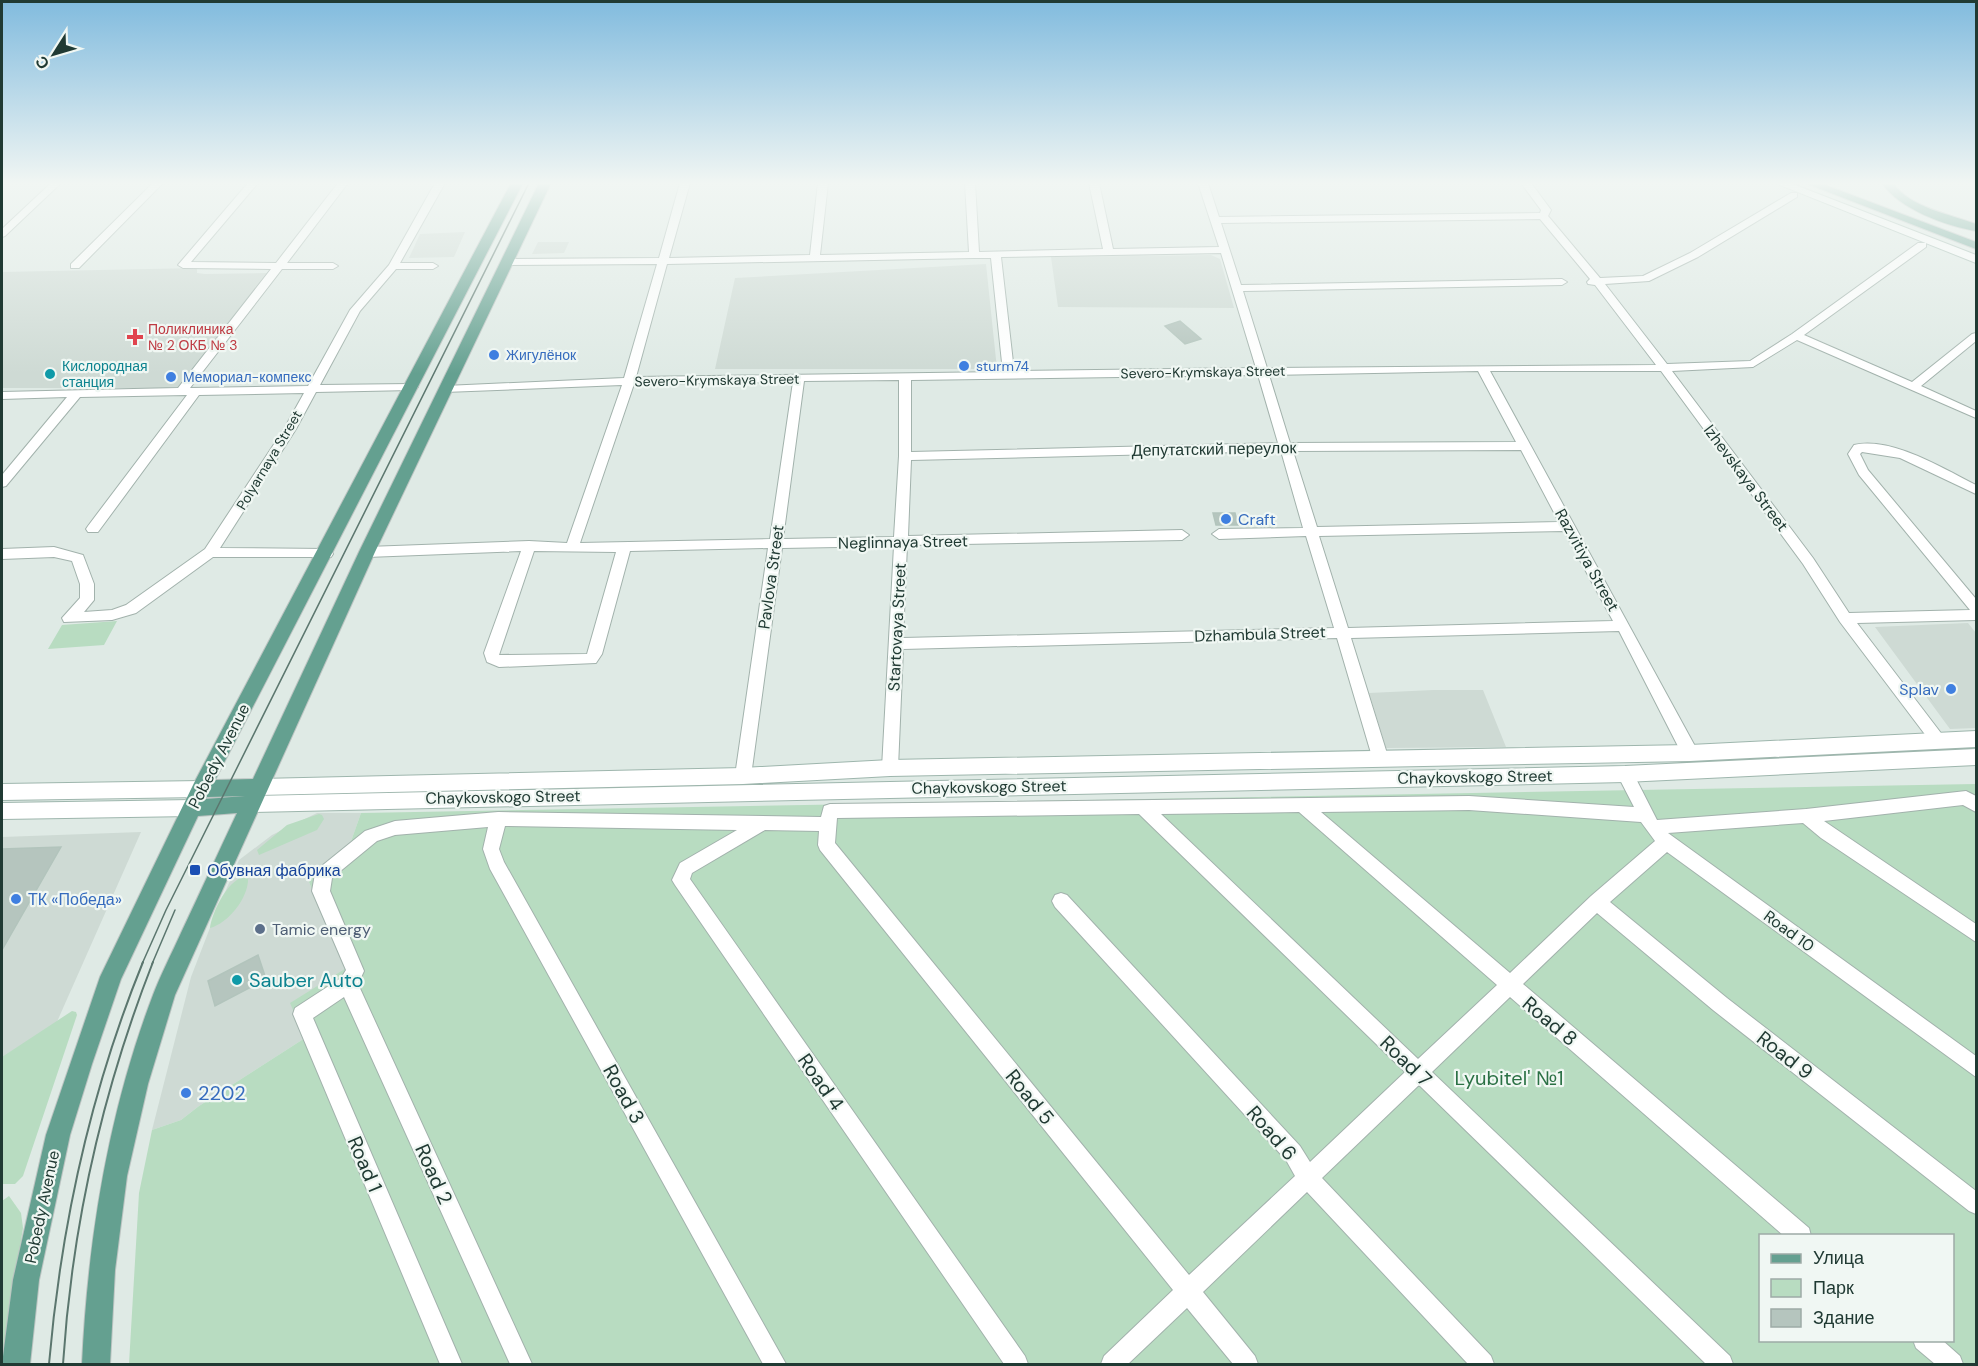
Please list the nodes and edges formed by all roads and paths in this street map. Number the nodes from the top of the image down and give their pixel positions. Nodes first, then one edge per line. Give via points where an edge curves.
1 (94, 247) edge
2 (199, 247) edge
3 (295, 247) edge
4 (404, 247) edge
5 (484, 247) edge
6 (513, 247) edge
7 (668, 247) edge
8 (816, 247) edge
9 (974, 247) edge
10 (1108, 247) edge
11 (1223, 247) edge
12 (1567, 247) edge
13 (1708, 247) edge
14 (1920, 247) edge
15 (1945, 247) edge
16 (1224, 250) junction
17 (1109, 252) junction
18 (974, 255) junction
19 (996, 255) junction
20 (815, 258) junction
21 (1977, 259) edge
22 (665, 260) junction
23 (506, 262) junction
24 (281, 265) junction
25 (75, 266) dead end
26 (333, 266) dead end
27 (433, 266) dead end
28 (393, 267) junction
29 (1562, 282) dead end
30 (1592, 282) junction
31 (1237, 288) junction
32 (1796, 336) junction
33 (1977, 336) edge
34 (1482, 368) junction
35 (1664, 368) junction
36 (1261, 371) junction
37 (1009, 376) junction
38 (904, 377) junction
39 (799, 378) junction
40 (629, 381) junction
41 (412, 387) junction
42 (1913, 387) junction
43 (312, 389) junction
44 (445, 389) junction
45 (182, 391) junction
46 (196, 391) junction
47 (76, 394) junction
48 (2, 395) edge
49 (1977, 415) edge
50 (1522, 446) junction
51 (1284, 447) junction
52 (905, 456) junction
53 (2, 483) edge
54 (1977, 490) edge
55 (1569, 526) junction
56 (93, 529) dead end
57 (1312, 532) junction
58 (1219, 534) dead end
59 (1182, 535) dead end
60 (901, 542) junction
61 (776, 544) junction
62 (530, 546) junction
63 (624, 547) junction
64 (572, 548) junction
65 (210, 552) junction
66 (367, 552) junction
67 (2, 554) edge
68 (326, 554) junction
69 (1977, 608) edge
70 (1977, 615) edge
71 (1845, 618) junction
72 (1623, 626) junction
73 (1342, 631) junction
74 (896, 644) junction
75 (1977, 739) edge
76 (1939, 741) junction
77 (1690, 753) junction
78 (1381, 760) junction
79 (1972, 761) edge
80 (890, 768) junction
81 (1625, 774) junction
82 (742, 776) junction
83 (2, 792) edge
84 (256, 796) junction
85 (197, 799) junction
86 (1971, 801) edge
87 (1302, 805) junction
88 (1143, 807) junction
89 (2, 811) edge
90 (1806, 816) junction
91 (498, 819) junction
92 (1649, 821) junction
93 (759, 825) junction
94 (828, 825) junction
95 (1666, 842) junction
96 (1061, 901) dead end
97 (1597, 903) junction
98 (1977, 934) edge
99 (348, 984) junction
100 (1509, 986) junction
101 (1977, 1067) edge
102 (1418, 1073) junction
103 (1308, 1178) junction
104 (1977, 1204) edge
105 (1799, 1234) edge
106 (1188, 1292) junction
107 (1925, 1342) edge
108 (16, 1365) edge
109 (96, 1365) edge
110 (451, 1365) edge
111 (521, 1365) edge
112 (775, 1365) edge
113 (1017, 1365) edge
114 (1112, 1365) edge
115 (1247, 1365) edge
116 (1483, 1365) edge
117 (1722, 1365) edge
118 (1952, 1365) edge

1 - 25 street
2 - 24 street via 183,265
3 - 24 street
4 - 28 street, Polyarnaya Street
5 - 41 main road, Pobedy Avenue
6 - 23 main road
7 - 22 street
8 - 20 street
9 - 18 street
10 - 17 street
11 - 16 street
12 - 30 street, Izhevskaya Street
13 - 30 street via 1645,279
14 - 32 street, Severo-Krymskaya Street
15 - 21 main road
16 - 17 street
16 - 31 street
17 - 19 street
18 - 19 street
18 - 20 street
19 - 37 street
20 - 22 street
22 - 23 street
22 - 40 street
23 - 44 main road
24 - 26 street
24 - 45 street
27 - 28 street
28 - 43 street, Polyarnaya Street via 355,310
29 - 31 street
30 - 35 street, Izhevskaya Street
31 - 36 street
32 - 35 street, Severo-Krymskaya Street via 1753,364
32 - 42 street
33 - 42 street
34 - 35 street, Severo-Krymskaya Street
34 - 36 street, Severo-Krymskaya Street
34 - 50 street, Razvitiya Street
35 - 71 street, Izhevskaya Street via 1808,561
36 - 37 street, Severo-Krymskaya Street
36 - 51 street
37 - 38 street, Severo-Krymskaya Street
38 - 39 street, Severo-Krymskaya Street
38 - 52 street, Startovaya Street
39 - 40 street, Severo-Krymskaya Street
39 - 61 street, Pavlova Street
40 - 44 street, Severo-Krymskaya Street
40 - 64 street
41 - 43 street
41 - 68 main road, Pobedy Avenue
42 - 49 street
43 - 46 street
43 - 65 street, Polyarnaya Street
44 - 66 main road
45 - 46 street
45 - 47 street
46 - 56 street
47 - 48 street
47 - 53 street
50 - 51 street, Депутатский переулок
50 - 55 street, Razvitiya Street
51 - 52 street, Депутатский переулок
51 - 57 street
52 - 60 street, Startovaya Street
54 - 69 street via 1900,453 1878,447 1858,448 1854,454 1863,472
55 - 57 street
55 - 72 street, Razvitiya Street
57 - 58 street
57 - 73 street
59 - 60 street, Neglinnaya Street
60 - 61 street, Neglinnaya Street
60 - 74 street, Startovaya Street
61 - 63 street, Neglinnaya Street
61 - 82 street, Pavlova Street
62 - 63 street via 491,654 499,661 591,659
62 - 64 street, Neglinnaya Street
62 - 66 street, Neglinnaya Street
63 - 64 street, Neglinnaya Street
65 - 67 street via 131,609 112,615 69,618 87,600 87,584 78,558 54,552
65 - 68 street
66 - 84 main road
68 - 85 main road, Pobedy Avenue
70 - 71 street
71 - 76 street, Izhevskaya Street
72 - 73 street, Dzhambula Street
72 - 77 street, Razvitiya Street
73 - 74 street, Dzhambula Street
73 - 78 street
74 - 80 street, Startovaya Street
75 - 76 main road, Chaykovskogo Street
76 - 77 main road, Chaykovskogo Street
76 - 79 main road, Izhevskaya Street
77 - 78 main road, Chaykovskogo Street
78 - 80 main road, Chaykovskogo Street
79 - 81 main road, Chaykovskogo Street
80 - 82 main road, Chaykovskogo Street
81 - 84 main road, Chaykovskogo Street
81 - 92 street, Road 10
82 - 84 main road, Chaykovskogo Street
83 - 85 main road, Chaykovskogo Street
84 - 85 main road, Chaykovskogo Street
84 - 109 main road via 175,965 148,1038 115,1177 104,1256
85 - 89 main road, Chaykovskogo Street
85 - 108 main road, Pobedy Avenue via 111,977 80,1064 41,1205 26,1280
86 - 90 street
87 - 88 street
87 - 92 street via 1469,803
87 - 100 street, Road 8
88 - 94 street via 830,811
88 - 102 street, Road 7
90 - 92 street
90 - 98 street
91 - 93 street
91 - 99 street via 395,828 371,836 324,873 321,891 355,971
91 - 112 street, Road 3 via 491,849 496,864
92 - 95 street, Road 10
93 - 94 street
93 - 113 street, Road 4 via 686,867 681,880
94 - 106 street, Road 5 via 826,845
95 - 97 street
95 - 101 street, Road 10
96 - 103 street, Road 6 via 1293,1153
97 - 100 street
97 - 104 street, Road 9
99 - 110 street, Road 1 via 302,1014
99 - 111 street, Road 2
100 - 102 street
100 - 105 street, Road 8
102 - 103 street
102 - 117 street, Road 7
103 - 106 street
103 - 116 street, Road 6
106 - 114 street
106 - 115 street, Road 5
107 - 118 street

